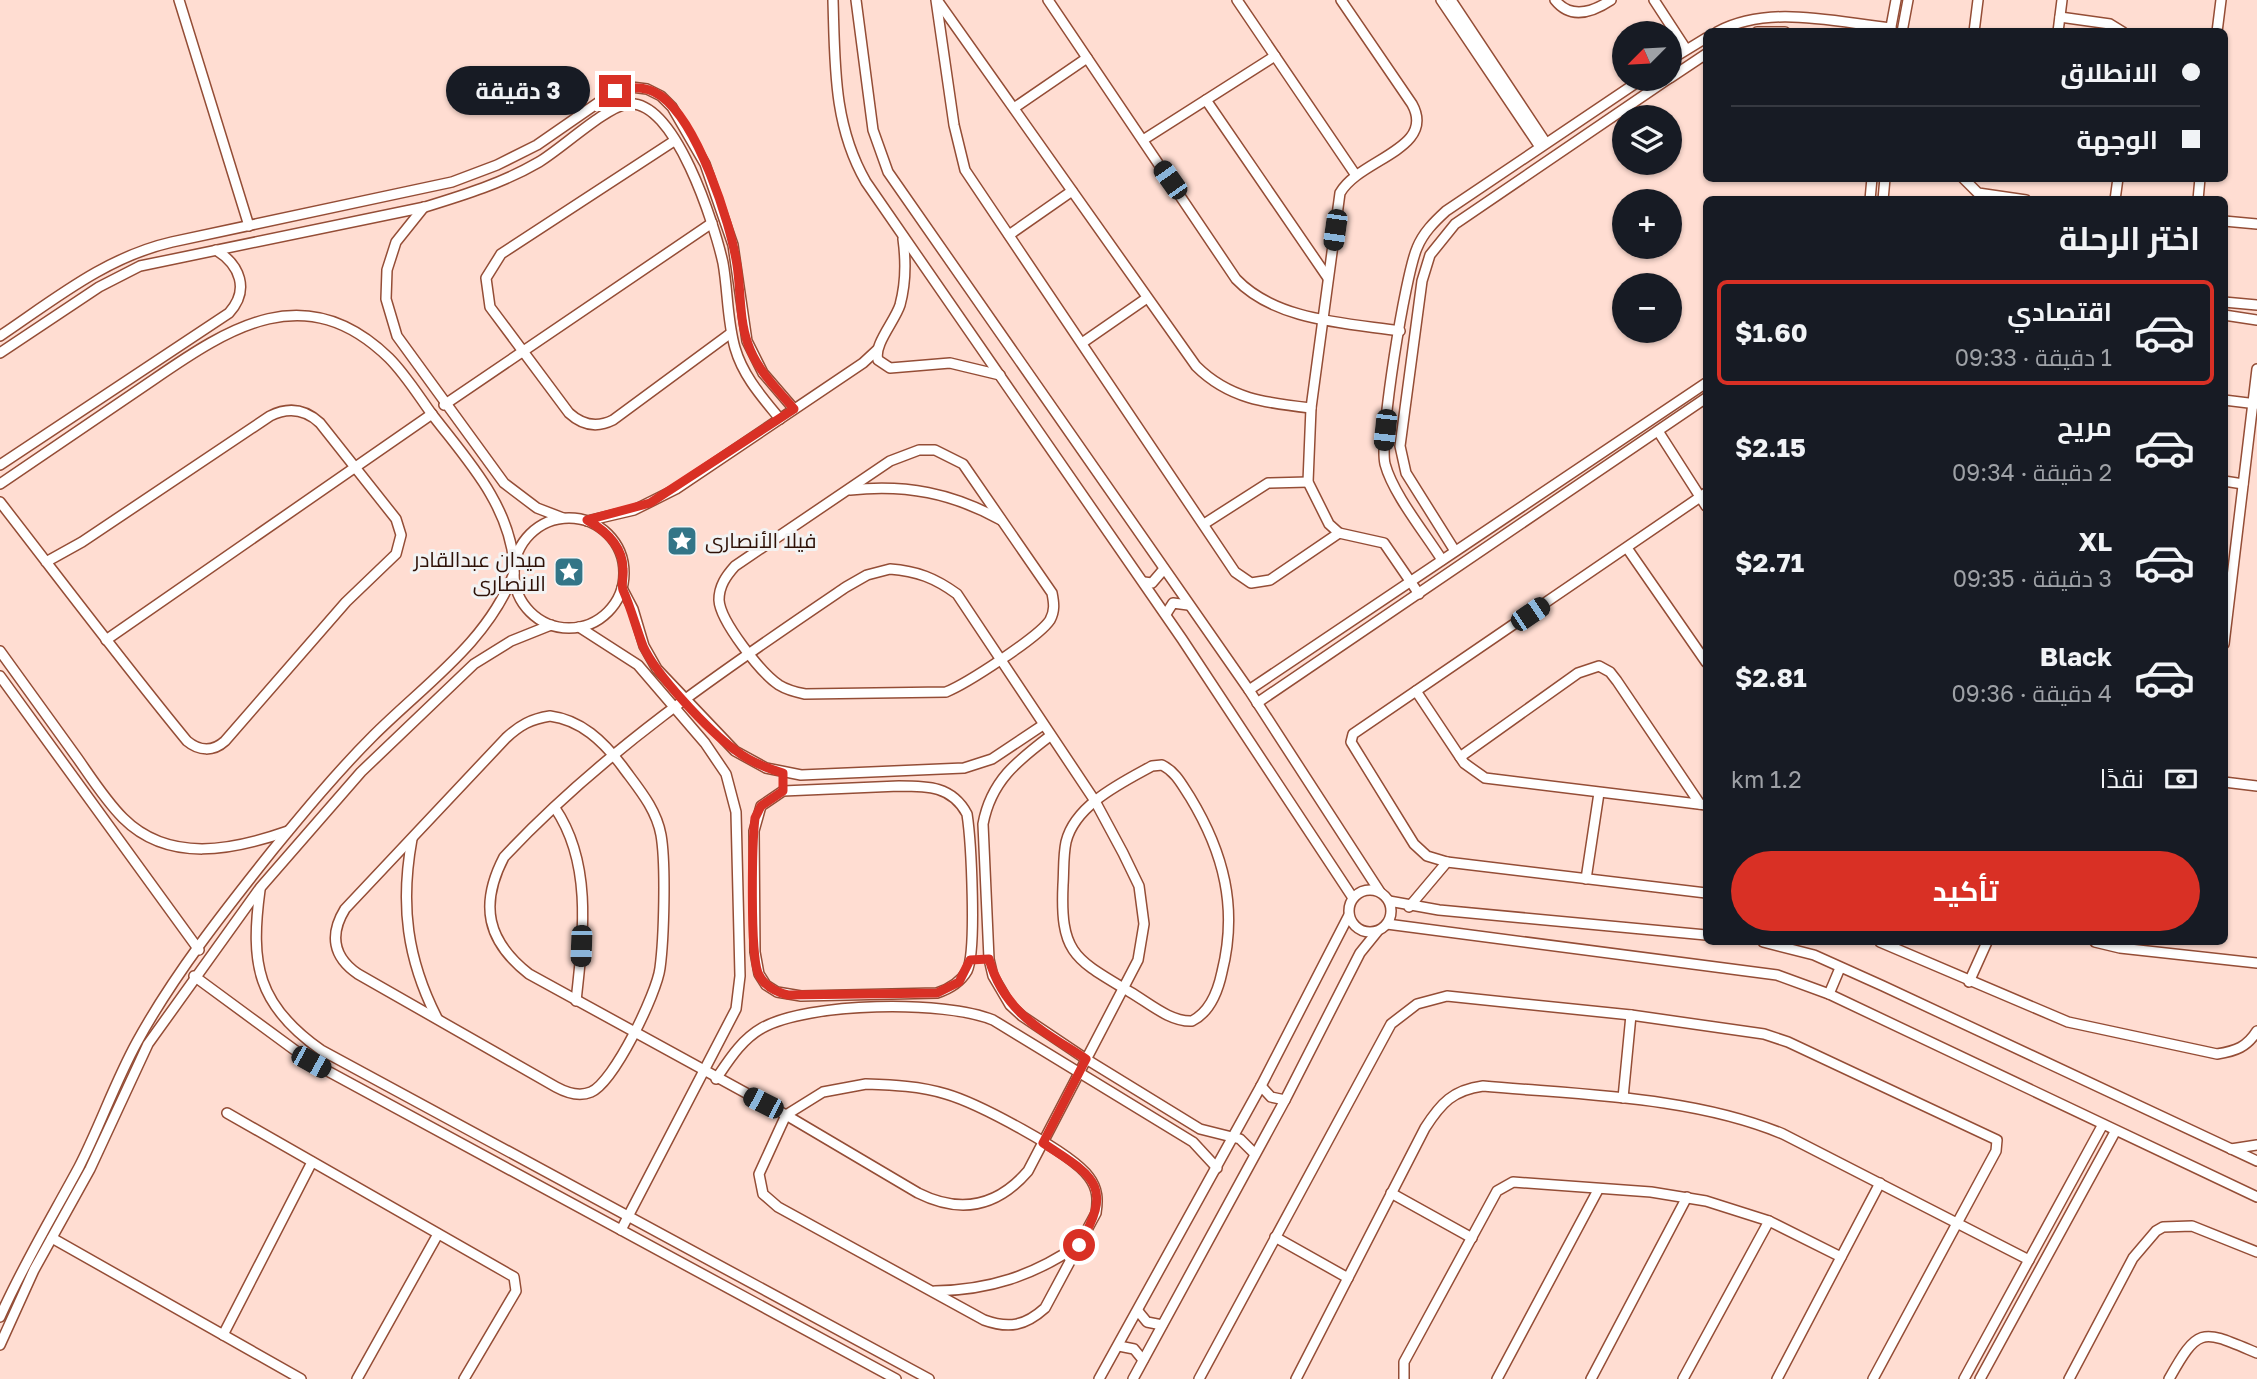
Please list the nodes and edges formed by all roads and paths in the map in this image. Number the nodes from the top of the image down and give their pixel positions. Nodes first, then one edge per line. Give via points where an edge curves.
1 (179, 0) edge
2 (833, 0) edge
3 (856, 0) edge
4 (937, 0) edge
5 (1048, 0) edge
6 (1237, 0) edge
7 (1341, 0) edge
8 (1441, 0) edge
9 (1451, 0) edge
10 (1555, 0) edge
11 (1611, 0) edge
12 (1654, 0) edge
13 (1895, 0) edge
14 (1908, 0) edge
15 (1978, 0) edge
16 (2062, 0) edge
17 (2221, 0) edge
18 (2060, 17) junction
19 (1726, 28) edge
20 (1881, 28) edge
21 (1890, 28) edge
22 (1903, 28) edge
23 (1974, 28) edge
24 (2059, 28) edge
25 (2116, 28) edge
26 (2218, 28) edge
27 (1703, 40) edge
28 (1686, 50) junction
29 (1682, 52) edge
30 (1275, 56) junction
31 (1703, 56) edge
32 (1087, 58) junction
33 (1682, 70) edge
34 (1623, 91) edge
35 (1648, 91) edge
36 (1612, 98) junction
37 (1206, 100) junction
38 (1617, 105) edge
39 (1626, 105) edge
40 (1014, 108) junction
41 (1612, 115) edge
42 (1143, 140) junction
43 (674, 141) junction
44 (1543, 145) junction
45 (1355, 174) junction
46 (1967, 182) edge
47 (1072, 191) junction
48 (1999, 196) edge
49 (425, 207) junction
50 (2228, 220) edge
51 (712, 223) junction
52 (2257, 224) edge
53 (249, 226) junction
54 (902, 233) junction
55 (1009, 235) junction
56 (216, 250) junction
57 (1412, 263) junction
58 (1425, 268) junction
59 (1328, 278) junction
60 (1147, 298) junction
61 (2228, 302) edge
62 (2257, 305) edge
63 (2228, 316) edge
64 (1323, 319) junction
65 (2257, 320) edge
66 (1400, 331) junction
67 (731, 333) junction
68 (0, 336) edge
69 (1082, 343) junction
70 (877, 350) junction
71 (524, 351) junction
72 (0, 353) edge
73 (2257, 369) edge
74 (1000, 375) junction
75 (1703, 385) edge
76 (1703, 400) edge
77 (2228, 400) edge
78 (2255, 403) edge
79 (444, 405) junction
80 (1311, 408) junction
81 (794, 409) junction
82 (432, 414) junction
83 (780, 419) junction
84 (1658, 431) junction
85 (0, 465) edge
86 (356, 468) junction
87 (1308, 482) junction
88 (2228, 482) edge
89 (0, 484) edge
90 (2243, 484) junction
91 (850, 490) junction
92 (1703, 498) edge
93 (1703, 500) edge
94 (0, 502) edge
95 (563, 518) junction
96 (587, 520) junction
97 (1002, 521) junction
98 (1203, 524) junction
99 (1339, 533) junction
100 (1627, 548) junction
101 (1455, 551) junction
102 (1443, 560) junction
103 (46, 562) junction
104 (514, 568) junction
105 (1164, 569) junction
106 (1411, 581) junction
107 (1144, 582) junction
108 (622, 588) junction
109 (1419, 594) junction
110 (1188, 605) junction
111 (2228, 610) edge
112 (1166, 614) junction
113 (551, 625) junction
114 (579, 627) junction
115 (106, 640) junction
116 (0, 651) edge
117 (750, 652) junction
118 (1703, 658) edge
119 (999, 659) junction
120 (0, 676) edge
121 (1249, 690) junction
122 (1416, 691) junction
123 (684, 698) junction
124 (1257, 703) junction
125 (673, 707) junction
126 (1043, 724) junction
127 (1050, 736) junction
128 (613, 755) junction
129 (1460, 757) junction
130 (922, 768) junction
131 (783, 773) junction
132 (2228, 782) edge
133 (921, 786) junction
134 (2257, 786) edge
135 (783, 791) junction
136 (1599, 793) junction
137 (1095, 801) junction
138 (1703, 805) edge
139 (555, 807) junction
140 (983, 824) junction
141 (968, 825) junction
142 (290, 831) junction
143 (412, 838) junction
144 (1447, 862) junction
145 (1586, 880) junction
146 (260, 888) junction
147 (1381, 892) junction
148 (1703, 893) edge
149 (1353, 898) junction
150 (1389, 901) junction
151 (1409, 907) junction
152 (1349, 915) junction
153 (1387, 925) junction
154 (1377, 932) junction
155 (1703, 935) edge
156 (1774, 945) edge
157 (1887, 945) edge
158 (1986, 945) edge
159 (2108, 945) edge
160 (199, 950) junction
161 (989, 959) junction
162 (970, 960) junction
163 (2257, 963) edge
164 (1840, 968) junction
165 (759, 974) junction
166 (194, 976) junction
167 (740, 976) junction
168 (1969, 982) junction
169 (1123, 988) junction
170 (1829, 994) junction
171 (576, 1001) junction
172 (1631, 1015) junction
173 (438, 1020) junction
174 (2257, 1031) edge
175 (633, 1033) junction
176 (1086, 1059) junction
177 (1079, 1072) junction
178 (705, 1073) junction
179 (716, 1079) junction
180 (1261, 1086) junction
181 (1623, 1098) junction
182 (1284, 1101) junction
183 (227, 1113) dead end
184 (786, 1115) junction
185 (2102, 1126) junction
186 (2115, 1132) junction
187 (1233, 1137) junction
188 (1043, 1143) junction
189 (2257, 1144) edge
190 (2230, 1149) junction
191 (1255, 1154) junction
192 (2257, 1161) edge
193 (312, 1162) junction
194 (1217, 1168) junction
195 (1880, 1183) junction
196 (1598, 1190) junction
197 (1391, 1193) junction
198 (1687, 1197) junction
199 (2257, 1198) edge
200 (629, 1214) junction
201 (1769, 1221) junction
202 (1956, 1222) junction
203 (621, 1230) junction
204 (438, 1234) junction
205 (1275, 1237) junction
206 (52, 1238) junction
207 (1472, 1238) junction
208 (1079, 1245) junction
209 (2257, 1252) edge
210 (1841, 1256) junction
211 (2029, 1259) junction
212 (1348, 1278) junction
213 (933, 1291) junction
214 (1138, 1311) junction
215 (0, 1317) edge
216 (1162, 1325) junction
217 (223, 1335) junction
218 (1986, 1339) junction
219 (0, 1345) edge
220 (1999, 1345) junction
221 (1119, 1346) junction
222 (2257, 1353) edge
223 (1143, 1360) junction
224 (301, 1379) edge
225 (357, 1379) edge
226 (464, 1379) edge
227 (896, 1379) edge
228 (929, 1379) edge
229 (1099, 1379) edge
230 (1133, 1379) edge
231 (1199, 1379) edge
232 (1296, 1379) edge
233 (1404, 1379) edge
234 (1497, 1379) edge
235 (1591, 1379) edge
236 (1683, 1379) edge
237 (1777, 1379) edge
238 (1873, 1379) edge
239 (1964, 1379) edge
240 (1980, 1379) edge
241 (2069, 1379) edge
242 (2169, 1379) edge

1 - 53 street
2 - 54 street via 838,106 845,138 866,182
3 - 105 street via 873,130 888,172
4 - 40 street
4 - 55 street via 959,151 972,183
5 - 32 street
6 - 30 street
7 - 45 street via 1418,115 1419,128 1413,139
8 - 44 street
9 - 44 street
10 - 11 street via 1574,13 1590,12
12 - 28 street
13 - 21 street
14 - 22 street
15 - 23 street
16 - 18 street
17 - 26 street
18 - 24 street
18 - 25 street
19 - 20 street via 1774,16
27 - 28 street
28 - 29 street
30 - 37 street
30 - 45 street
31 - 33 street
32 - 40 street
32 - 42 street
34 - 36 street
35 - 39 street
36 - 38 street
36 - 44 street
37 - 42 street
37 - 59 street
40 - 47 street
41 - 58 street via 1455,224 1436,243
42 - 64 street via 1247,291
43 - 49 street via 653,111 623,105 516,174
43 - 51 street
43 - 71 street via 492,265 485,286 487,300
44 - 57 street via 1446,211 1425,233
45 - 59 street via 1340,193
46 - 48 street via 1978,193
47 - 55 street
47 - 60 street
49 - 56 street
49 - 79 street via 396,242 387,271 386,299 402,347
50 - 52 street
51 - 67 street
51 - 71 street
53 - 68 street via 157,246 114,262
53 - 81 street via 475,174 537,145 615,91 647,89 672,107 705,164 733,245 747,341 763,373
54 - 70 street via 904,289
54 - 74 street
55 - 69 street
56 - 72 street via 123,273
56 - 85 street via 229,259 240,279 238,301 229,313
57 - 58 street
57 - 66 street
58 - 101 street via 1400,446 1406,472
59 - 64 street
60 - 69 street
60 - 80 street via 1196,366 1218,385 1244,398
61 - 62 street
63 - 65 street
64 - 66 street
64 - 80 street
66 - 102 street via 1385,430 1385,464
67 - 71 street via 600,425 569,413
67 - 83 street via 744,372
69 - 98 street
70 - 74 street via 878,360 890,368 950,363
70 - 81 street
71 - 79 street
73 - 78 street
74 - 107 street
75 - 101 street
76 - 84 street
77 - 78 street
78 - 90 street
79 - 95 street via 504,482 537,508
80 - 87 street
81 - 83 street
82 - 86 street
82 - 89 street via 391,360 357,334 317,319 271,316 214,339
82 - 104 street via 488,487 512,544
83 - 96 street via 650,503
84 - 92 street
84 - 109 street
86 - 103 street via 315,418 282,411
86 - 115 street
86 - 115 street via 399,524 399,549 346,602 220,746 202,749 187,741
87 - 98 street via 1268,483
87 - 99 street via 1329,524
88 - 90 street
90 - 111 street
91 - 97 street via 924,490 974,506
91 - 97 street via 904,453 935,450 963,464
91 - 117 street via 726,576 719,601 722,614
93 - 100 street
94 - 103 street
95 - 96 street
95 - 104 street via 531,533 521,544
96 - 108 street via 612,538 620,551
97 - 119 street via 1052,593 1054,603 1049,622
98 - 99 street via 1235,572 1251,583 1270,580
99 - 106 street via 1384,543
100 - 118 street
100 - 122 street
101 - 102 street
102 - 106 street
103 - 115 street
104 - 113 street via 515,586 528,610
104 - 142 street via 499,606 479,636 352,758
105 - 107 street via 1152,583
105 - 110 street
106 - 109 street
106 - 121 street
107 - 112 street
108 - 114 street via 606,614
108 - 123 street via 649,657
109 - 124 street
110 - 112 street via 1173,603
110 - 121 street
112 - 149 street
113 - 114 street
113 - 146 street via 511,641 474,664 361,772
114 - 125 street via 626,655
116 - 142 street via 110,804 140,832 168,844 213,850 244,846
117 - 119 street via 777,684 805,694 935,694 956,688
117 - 119 street via 846,587 890,569 926,575 957,594
117 - 123 street
119 - 126 street
120 - 160 street
121 - 124 street
122 - 129 street
122 - 144 street via 1353,734 1351,742 1414,844 1427,856
123 - 125 street
123 - 131 street via 735,751
124 - 147 street
125 - 128 street
125 - 167 street via 716,757 733,792
126 - 127 street
126 - 130 street via 978,764
127 - 137 street
127 - 140 street via 1005,773 990,797
128 - 139 street
128 - 143 street via 574,722 550,716 533,718 518,726
128 - 175 street via 649,803 661,837 660,969 653,997
129 - 136 street via 1485,778
129 - 138 street via 1578,673 1599,666 1617,681
130 - 131 street
130 - 133 street
131 - 135 street
132 - 134 street
133 - 135 street
133 - 141 street via 953,795 967,814
135 - 165 street via 761,806 755,818
136 - 138 street
136 - 145 street
137 - 169 street via 1139,886 1144,923 1138,960
137 - 169 street via 1077,820 1066,843 1063,931 1079,959
137 - 169 street via 1152,766 1171,770 1208,827 1226,878 1230,918 1226,958 1219,985 1202,1017 1182,1022
139 - 171 street via 580,864 582,929
139 - 171 street via 504,857 489,899 491,921 511,960
140 - 141 street
140 - 161 street
141 - 162 street
142 - 160 street
143 - 173 street via 405,875 408,938 421,986
143 - 173 street via 345,909 334,937 345,965
144 - 145 street
144 - 151 street
145 - 148 street
146 - 166 street
146 - 200 street via 254,946 258,971 274,1006 300,1035
147 - 149 street via 1369,889
147 - 150 street
149 - 152 street
150 - 151 street
150 - 153 street
151 - 155 street
152 - 154 street via 1359,930
152 - 180 street
153 - 154 street
153 - 170 street via 1744,969 1777,975
154 - 182 street via 1360,953
156 - 164 street
157 - 168 street
158 - 168 street
159 - 163 street
160 - 215 street via 139,1039 81,1163
161 - 162 street
161 - 176 street via 993,976 1010,1004
162 - 165 street via 959,982 937,993 788,995 776,992
164 - 170 street
164 - 190 street
165 - 167 street
166 - 203 street via 311,1062
166 - 206 street via 148,1044
167 - 178 street via 731,1024
168 - 174 street via 2082,1026 2217,1054 2235,1051
169 - 176 street
170 - 185 street
171 - 175 street
172 - 181 street
172 - 202 street via 1777,1038 1997,1140 1996,1151
172 - 205 street via 1447,996 1401,1013
173 - 175 street via 556,1087 579,1095 602,1085
175 - 178 street
176 - 177 street
176 - 187 street via 1200,1129
177 - 179 street via 979,1014 865,1008 804,1013 773,1022 747,1039
177 - 188 street
177 - 194 street via 1194,1142
178 - 179 street
178 - 200 street
179 - 184 street
180 - 182 street via 1270,1097
180 - 187 street
181 - 195 street via 1756,1123
181 - 197 street via 1483,1086 1456,1092 1431,1119
182 - 191 street
183 - 193 street
184 - 188 street via 814,1097 844,1086 906,1086 970,1102
184 - 188 street via 936,1202 957,1206 987,1202 1014,1187
184 - 213 street via 759,1174 763,1194 778,1207
185 - 186 street
185 - 211 street
186 - 199 street
186 - 220 street
187 - 191 street via 1247,1143
187 - 194 street
188 - 208 street via 1088,1175 1095,1186 1096,1213
189 - 190 street
190 - 192 street
191 - 216 street
193 - 204 street
193 - 217 street
194 - 214 street
195 - 202 street
195 - 210 street
196 - 198 street
196 - 207 street via 1522,1182 1504,1185
196 - 234 street
197 - 207 street
197 - 212 street
198 - 201 street
198 - 235 street
200 - 203 street
200 - 228 street
201 - 210 street
201 - 236 street
202 - 211 street
202 - 238 street
203 - 227 street
204 - 225 street
204 - 226 street via 507,1272 516,1284 513,1297
205 - 212 street
205 - 231 street
206 - 217 street
206 - 219 street
207 - 233 street via 1404,1362
208 - 213 street via 1025,1276 964,1291
208 - 213 street via 1045,1308 1017,1326 984,1320
209 - 241 street via 2192,1226 2156,1231 2133,1258
210 - 237 street
211 - 218 street
212 - 232 street
214 - 216 street via 1147,1322
214 - 221 street
216 - 223 street
217 - 224 street
218 - 220 street
218 - 239 street
220 - 240 street
221 - 223 street via 1134,1349
221 - 229 street
222 - 242 street via 2218,1337 2202,1337 2188,1345
223 - 230 street

